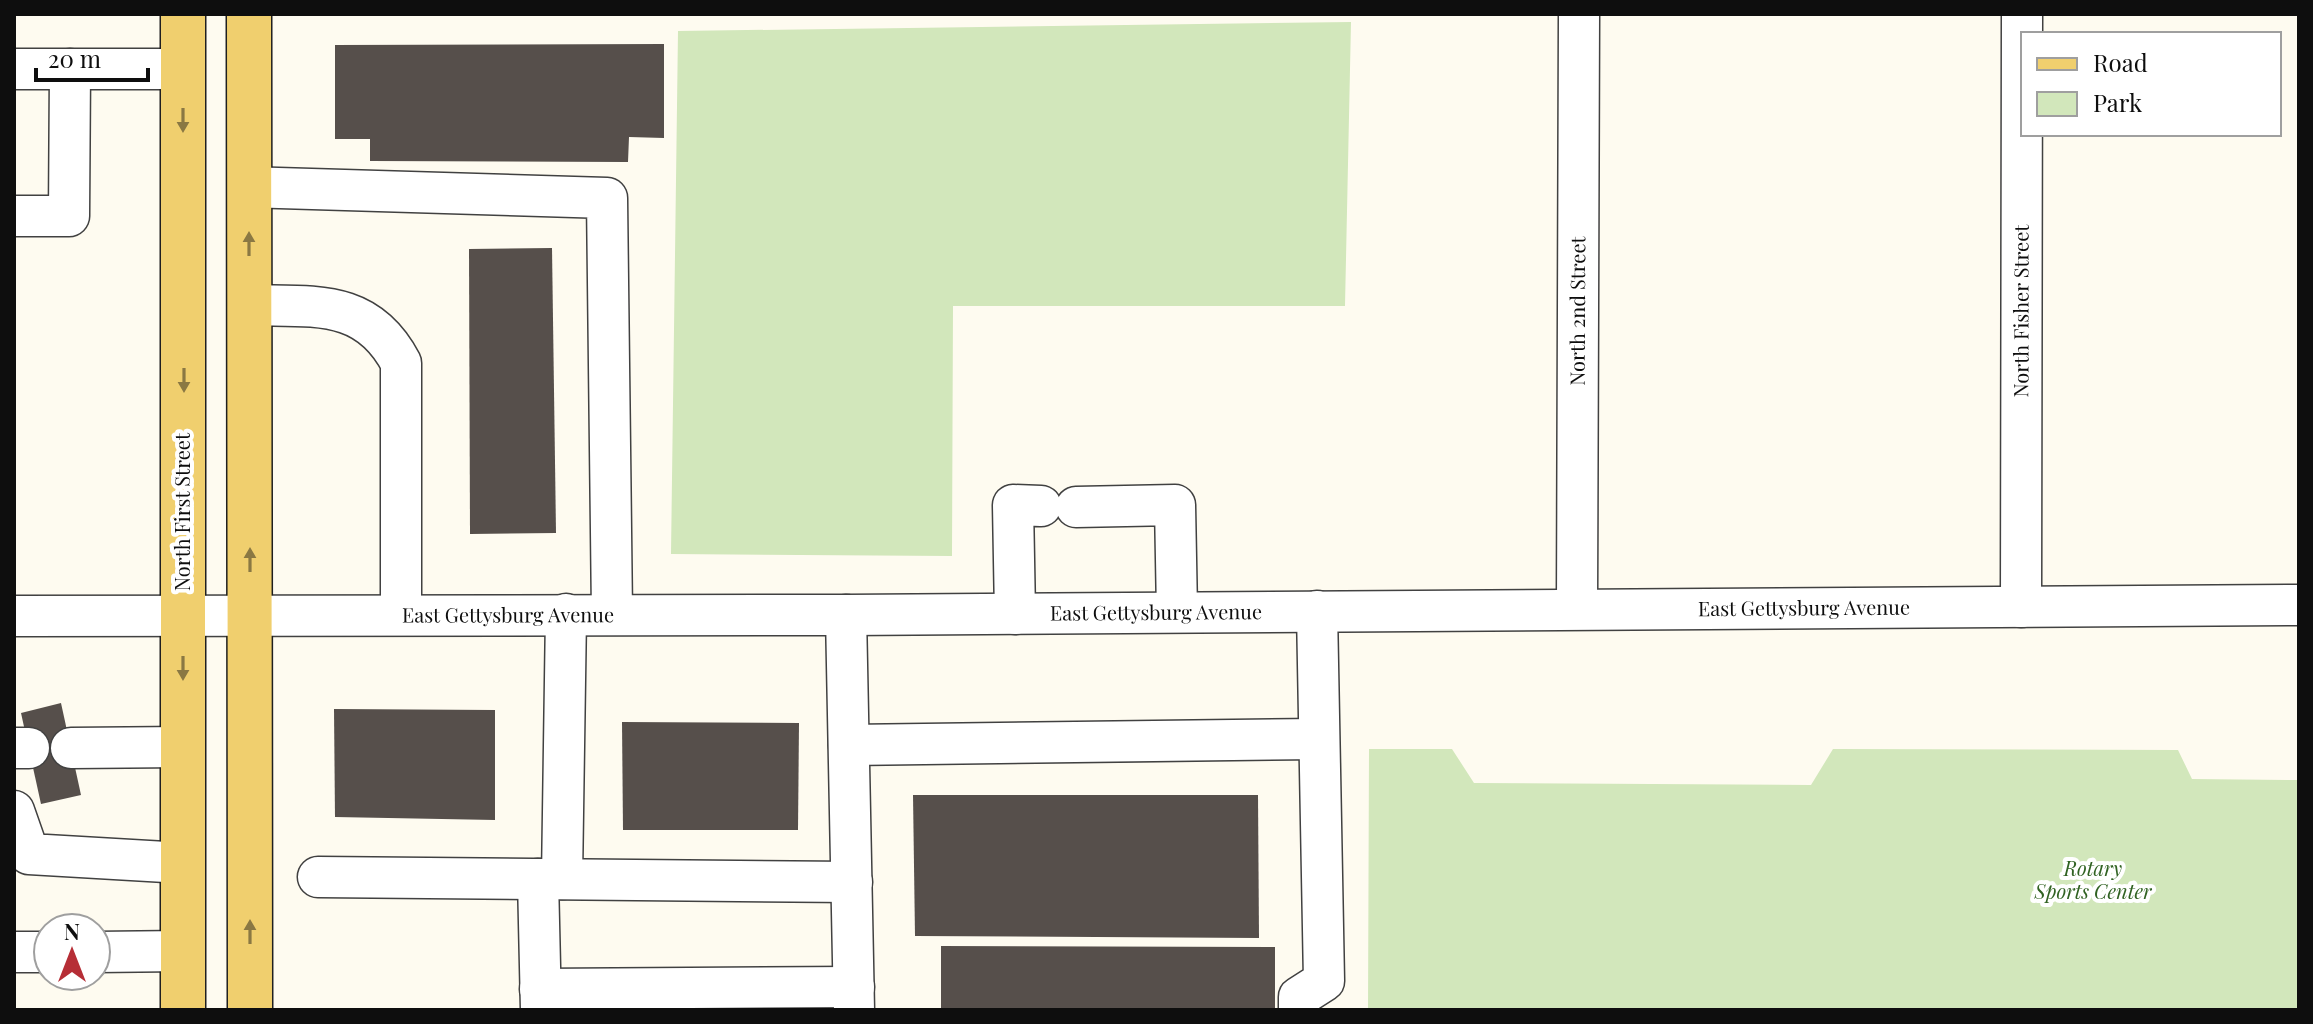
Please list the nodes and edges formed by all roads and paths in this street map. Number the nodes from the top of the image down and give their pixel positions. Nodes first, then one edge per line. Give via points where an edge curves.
1 (183, 14) edge
2 (249, 14) edge
3 (1579, 14) edge
4 (14, 69) edge
5 (70, 69) junction
6 (183, 69) junction
7 (2022, 136) edge
8 (249, 187) junction
9 (14, 216) edge
10 (249, 305) junction
11 (2299, 605) edge
12 (1577, 607) junction
13 (2021, 607) junction
14 (1317, 611) junction
15 (1177, 612) junction
16 (566, 614) junction
17 (612, 614) junction
18 (1015, 614) junction
19 (250, 615) junction
20 (401, 615) junction
21 (846, 615) junction
22 (14, 616) edge
23 (183, 616) junction
24 (1318, 739) junction
25 (849, 745) junction
26 (183, 747) junction
27 (71, 748) dead end
28 (14, 811) edge
29 (183, 863) junction
30 (318, 877) dead end
31 (550, 879) junction
32 (852, 882) junction
33 (183, 951) junction
34 (112, 952) edge
35 (854, 998) edge
36 (541, 999) edge
37 (183, 1010) edge
38 (250, 1010) edge
39 (1299, 1010) edge

1 - 6 main road, North First Street
2 - 8 main road
3 - 12 street, North 2nd Street
4 - 5 street
5 - 6 street
5 - 9 street via 69,216
6 -> 23 main road, North First Street
7 - 13 street, North Fisher Street
10 -> 8 main road
8 - 17 street via 607,198
19 -> 10 main road
10 - 20 street via 336,308 366,320 388,339 401,363
11 - 13 street, East Gettysburg Avenue
12 - 13 street, East Gettysburg Avenue
12 - 14 street, East Gettysburg Avenue
14 - 15 street, East Gettysburg Avenue
14 - 24 street
15 - 18 street, East Gettysburg Avenue
15 - 18 street via 1175,505 1013,505
16 - 17 street, East Gettysburg Avenue
16 - 20 street, East Gettysburg Avenue
16 - 31 street
17 - 21 street, East Gettysburg Avenue
18 - 21 street, East Gettysburg Avenue
19 - 20 street, East Gettysburg Avenue
19 - 23 street, East Gettysburg Avenue
38 -> 19 main road
21 - 25 street
22 - 23 street, East Gettysburg Avenue
23 -> 26 main road, North First Street
24 - 25 street
24 - 39 street via 1324,981 1299,997
25 - 32 street
26 - 27 street
26 - 29 main road, North First Street
28 - 29 street via 29,854
29 - 33 main road, North First Street
30 - 31 street
31 - 32 street
31 - 36 street
32 - 35 street
33 - 34 street
33 - 37 main road, North First Street
35 - 36 street

